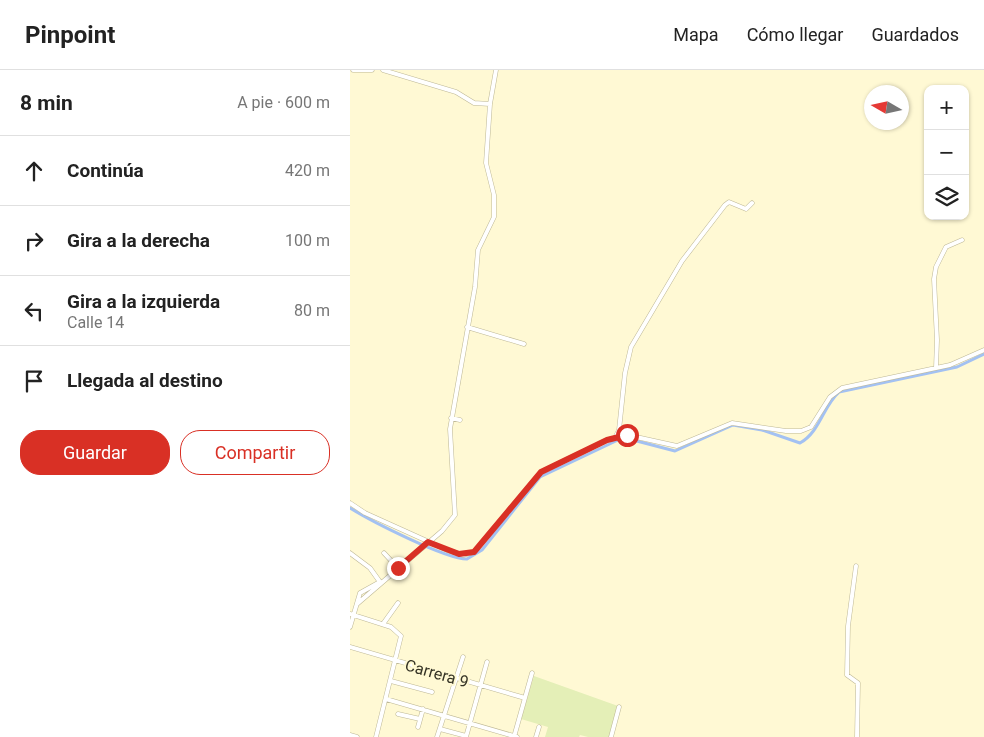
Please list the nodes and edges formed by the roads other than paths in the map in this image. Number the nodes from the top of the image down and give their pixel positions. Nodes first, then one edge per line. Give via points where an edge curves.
1 (353, 70) edge
2 (372, 70) edge
3 (383, 70) edge
4 (496, 70) edge
5 (490, 104) junction
6 (752, 203) dead end
7 (962, 240) dead end
8 (467, 327) junction
9 (524, 344) dead end
10 (984, 350) edge
11 (936, 368) junction
12 (451, 418) junction
13 (460, 420) dead end
14 (615, 438) junction
15 (350, 503) edge
16 (428, 542) junction
17 (350, 553) edge
18 (384, 553) dead end
19 (856, 566) dead end
20 (398, 568) junction
21 (380, 582) junction
22 (398, 603) dead end
23 (352, 615) edge
24 (383, 624) junction
25 (350, 627) edge
26 (350, 647) edge
27 (463, 657) dead end
28 (396, 660) junction
29 (487, 662) dead end
30 (532, 673) dead end
31 (456, 678) junction
32 (391, 681) junction
33 (480, 685) junction
34 (432, 692) dead end
35 (525, 698) junction
36 (386, 699) junction
37 (619, 707) dead end
38 (423, 709) junction
39 (398, 714) dead end
40 (444, 715) junction
41 (420, 719) junction
42 (470, 723) junction
43 (418, 727) dead end
44 (539, 727) dead end
45 (440, 728) junction
46 (350, 735) edge
47 (357, 737) edge
48 (376, 737) edge
49 (437, 737) edge
50 (466, 737) edge
51 (515, 737) edge
52 (536, 737) edge
53 (611, 737) edge
54 (857, 737) edge

1 - 2 street
3 - 5 street via 456,92 474,103
4 - 5 street
5 - 8 street via 486,163 494,195 494,217 478,250
6 - 14 street via 746,209 729,202 726,205 682,261 642,328 629,352 619,430
7 - 11 street via 946,247 936,267
8 - 9 street
8 - 12 street
10 - 11 street
11 - 14 street via 842,388 830,397 811,428 801,431 732,423 678,446 630,435
12 - 13 street
12 - 16 street via 455,515
14 - 16 street via 541,472 474,552 459,554
15 - 16 street
16 - 20 street
17 - 21 street via 370,568
18 - 20 street
19 - 54 street via 848,626 847,675 858,683
20 - 21 street
21 - 23 street via 357,604
22 - 24 street
23 - 24 street
23 - 25 street
24 - 28 street via 401,636
26 - 28 street, Carrera 9
27 - 31 street
28 - 31 street, Carrera 9
28 - 32 street
29 - 33 street
30 - 35 street
31 - 33 street, Carrera 9
31 - 40 street
32 - 34 street
32 - 36 street
33 - 35 street, Carrera 9
33 - 42 street
35 - 51 street
36 - 38 street
36 - 48 street
37 - 53 street
38 - 40 street
38 - 41 street
39 - 41 street
40 - 42 street
40 - 45 street
41 - 43 street
42 - 50 street
42 - 51 street
44 - 52 street
45 - 49 street
45 - 50 street
46 - 47 street

